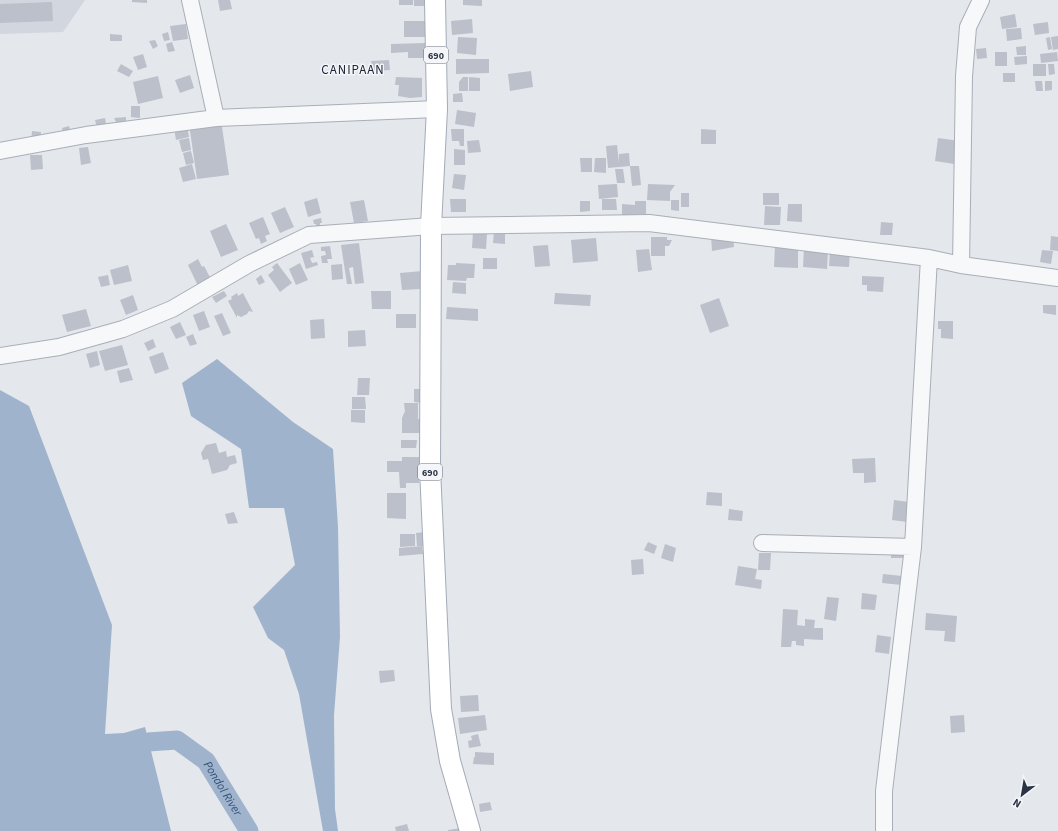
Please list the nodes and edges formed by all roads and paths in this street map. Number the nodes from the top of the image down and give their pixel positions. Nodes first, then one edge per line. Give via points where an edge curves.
1 (190, 0) edge
2 (435, 0) edge
3 (981, 0) edge
4 (438, 110) junction
5 (216, 118) junction
6 (0, 151) edge
7 (431, 226) junction
8 (929, 258) junction
9 (961, 265) junction
10 (1058, 278) edge
11 (0, 356) edge
12 (762, 543) dead end
13 (912, 548) junction
14 (470, 831) edge
15 (884, 831) edge

1 - 5 street
2 - 4 main road, 690
3 - 9 street via 968,27
4 - 5 street
4 - 7 main road, 690
5 - 6 street via 86,134
7 - 8 street via 649,223
7 - 11 street via 310,235 248,264 172,309 123,329 59,347
7 - 14 main road, 690 via 430,469 441,708 450,761
8 - 9 street
8 - 13 street
9 - 10 street
12 - 13 street
13 - 15 street via 884,791

